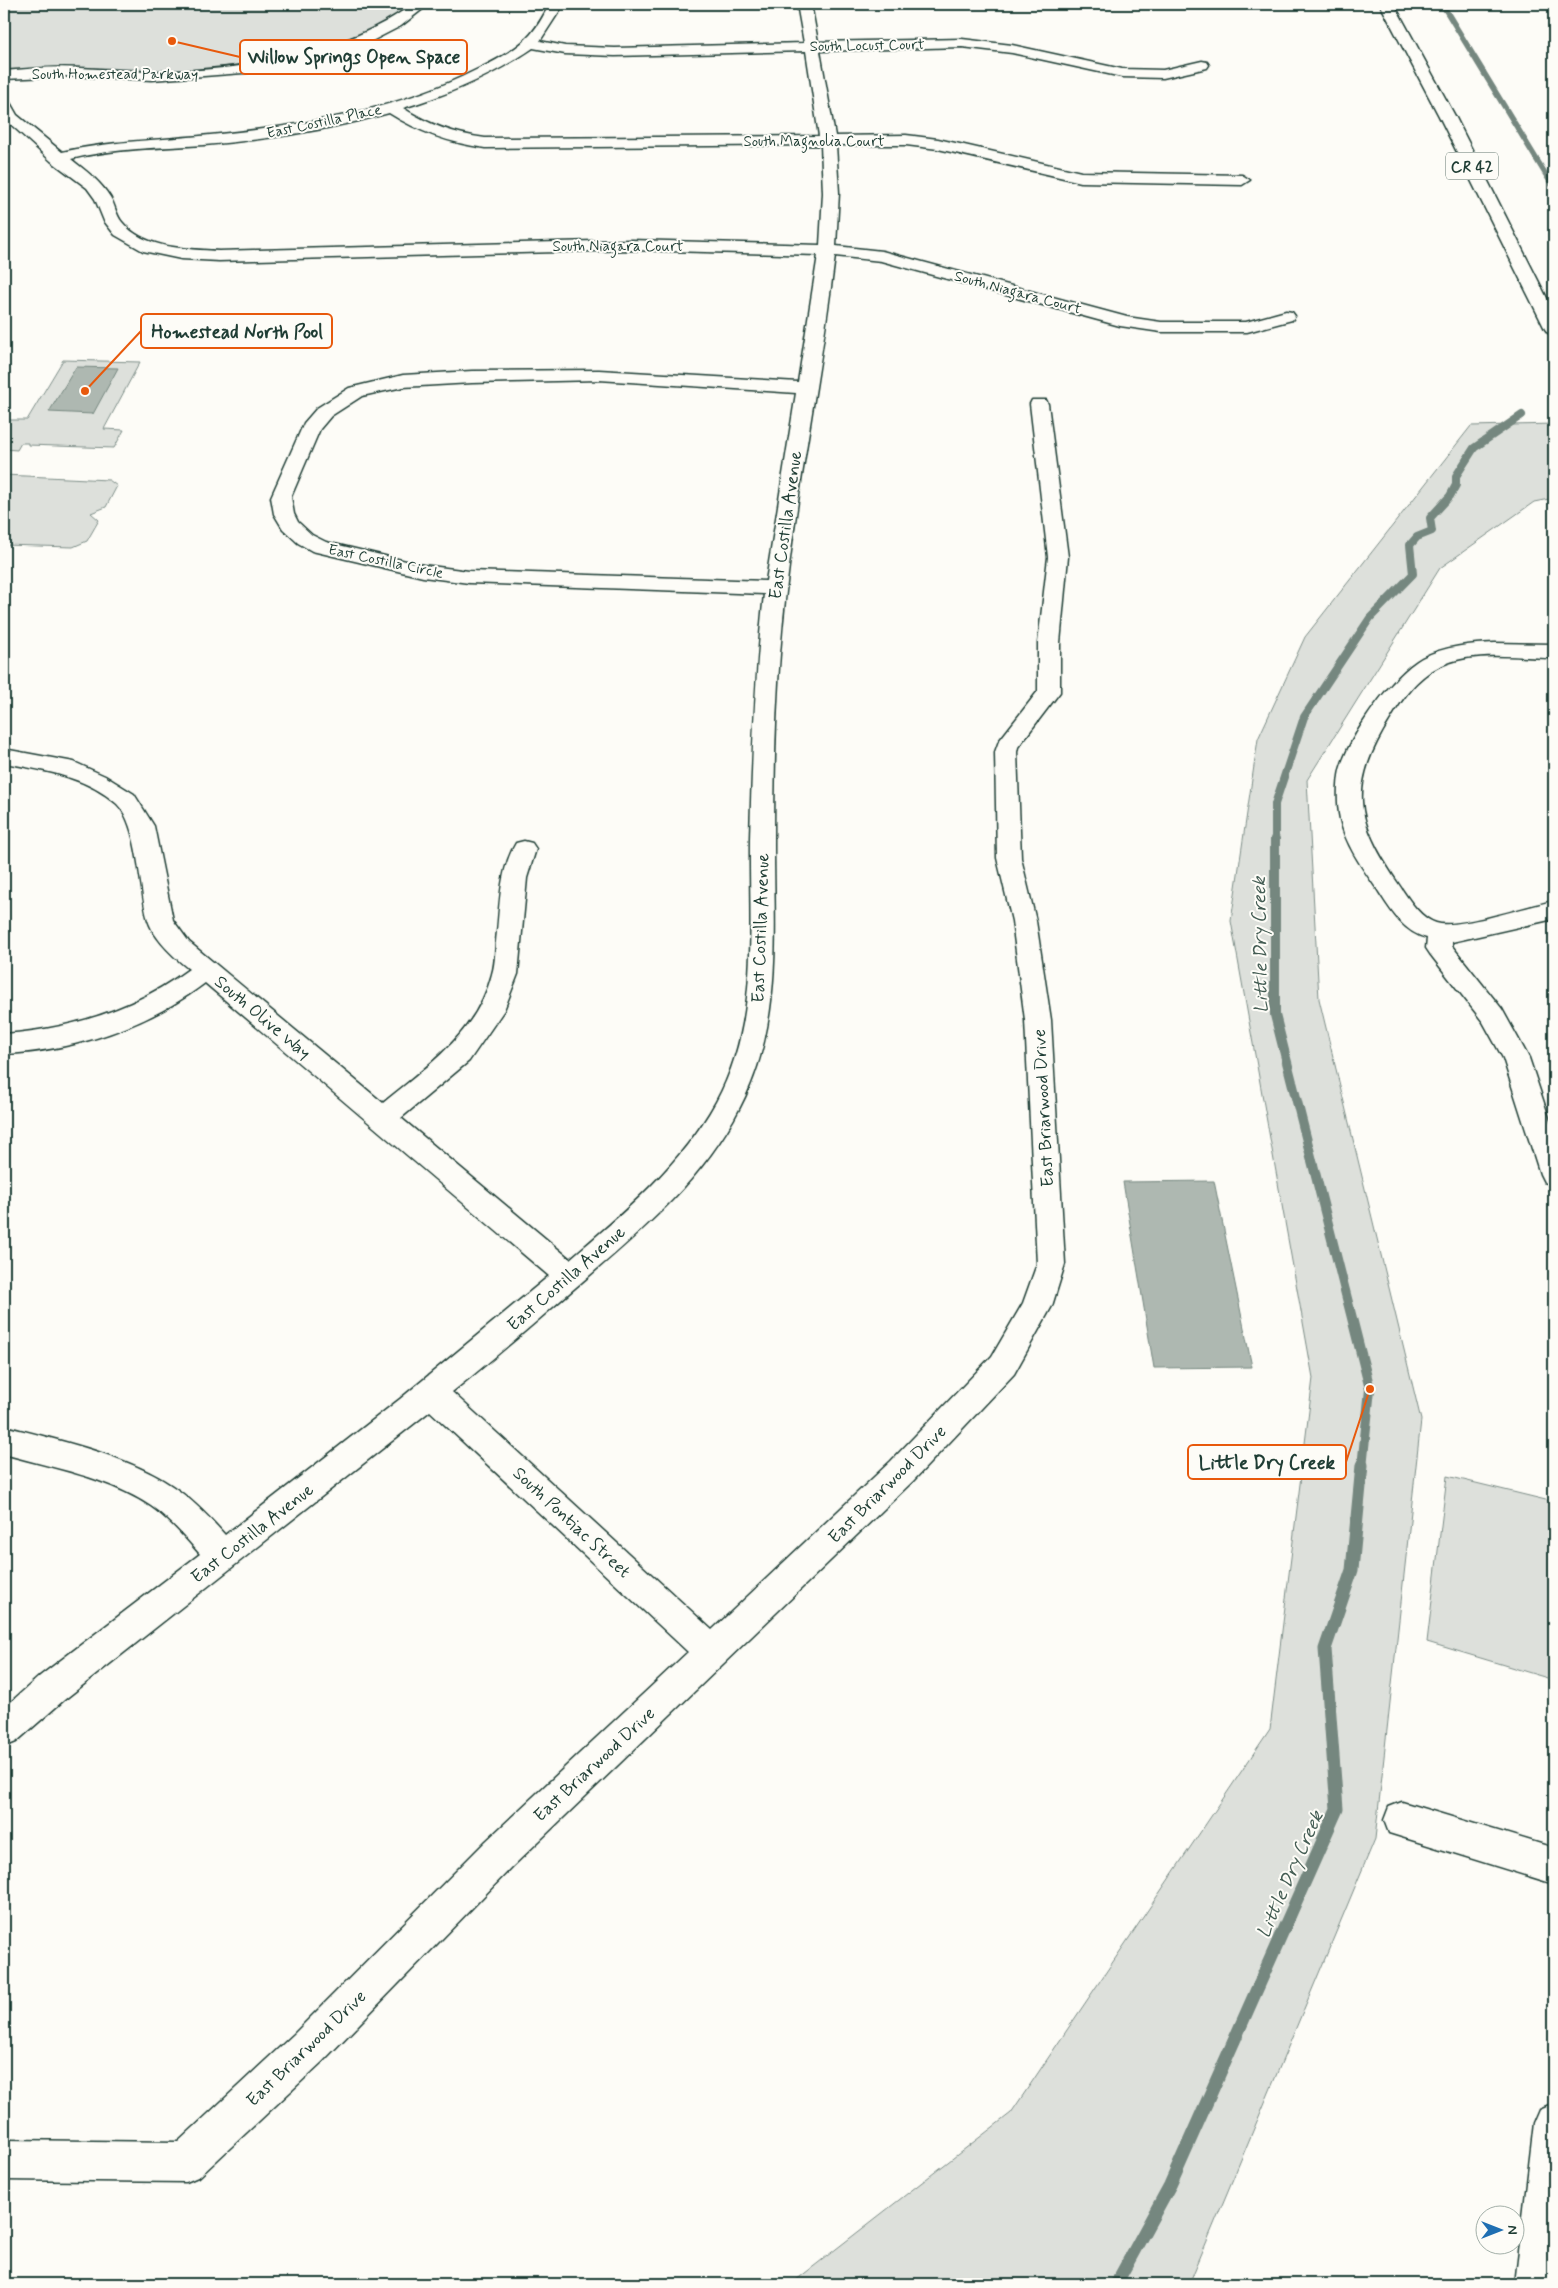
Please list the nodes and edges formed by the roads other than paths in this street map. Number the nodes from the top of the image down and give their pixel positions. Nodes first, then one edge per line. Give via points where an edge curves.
1 (422, 4) edge
2 (557, 4) edge
3 (804, 4) edge
4 (1387, 4) edge
5 (530, 43) junction
6 (812, 46) junction
7 (1202, 65) dead end
8 (4, 75) edge
9 (4, 103) edge
10 (390, 107) junction
11 (827, 140) junction
12 (57, 158) junction
13 (1242, 180) dead end
14 (826, 250) junction
15 (1286, 316) dead end
16 (1554, 330) edge
17 (806, 388) junction
18 (1039, 404) dead end
19 (775, 588) junction
20 (1516, 651) junction
21 (1554, 651) edge
22 (1554, 668) edge
23 (4, 756) edge
24 (524, 848) dead end
25 (1554, 910) edge
26 (1440, 933) junction
27 (206, 969) junction
28 (4, 1044) edge
29 (384, 1118) junction
30 (1554, 1174) edge
31 (569, 1275) junction
32 (432, 1393) junction
33 (4, 1440) edge
34 (222, 1556) junction
35 (712, 1652) junction
36 (4, 1730) edge
37 (1402, 1820) dead end
38 (1554, 1866) edge
39 (1554, 2123) edge
40 (4, 2160) edge
41 (1536, 2284) edge

1 - 8 street, South Homestead Parkway via 395,24 363,39 320,53 261,66 182,75 57,72
2 - 5 street, East Costilla Place
3 - 6 street, East Costilla Avenue
4 - 16 street, CR 42
5 - 6 street, South Locust Court via 565,50 606,52
5 - 10 street, East Costilla Place via 474,76 433,94
6 - 7 street, South Locust Court via 984,44 1107,70 1148,74
6 - 11 street, East Costilla Avenue
8 - 9 street, South Niagara Court
9 - 12 street, South Niagara Court via 10,117
10 - 11 street, South Magnolia Court via 422,128 443,136 484,143
10 - 12 street, East Costilla Place via 298,130 218,140 100,148
11 - 13 street, South Magnolia Court via 923,142 1081,178
11 - 14 street, East Costilla Avenue via 831,195
12 - 14 street, South Niagara Court via 93,185 103,199 112,222 121,231 150,246 181,254 220,256 631,245
14 - 15 street, South Niagara Court via 882,256 1135,323 1161,327 1247,327
14 - 17 street, East Costilla Avenue
17 - 19 street, East Costilla Avenue
17 - 19 street, East Costilla Circle via 599,374 472,377 382,384 356,392 324,412 312,427 281,497 290,525 319,547 423,571 469,577
18 - 35 street, East Briarwood Drive via 1058,557 1049,643 1049,692 1007,746 1006,752 1009,858 1024,921 1038,1020 1051,1264 1037,1306 1003,1365 902,1471
19 - 31 street, East Costilla Avenue via 764,705 763,958 757,1019 746,1064 730,1103 703,1145 670,1184 628,1225
20 - 21 street
20 - 22 street
20 - 26 street via 1472,652 1438,659 1416,671 1399,689 1363,746 1352,770 1352,820 1359,838 1388,890 1422,928
23 - 27 street, South Olive Way via 66,767 126,799 142,826 161,921 180,948
24 - 29 street via 515,878 505,974 491,1010 460,1054
25 - 26 street via 1454,933
26 - 30 street via 1439,948 1492,1016 1516,1058
27 - 28 street via 167,997 118,1020 38,1041
27 - 29 street, South Olive Way
29 - 31 street, South Olive Way
31 - 32 street, East Costilla Avenue
32 - 34 street, East Costilla Avenue
32 - 35 street, South Pontiac Street
33 - 34 street via 116,1473 153,1491 179,1510
34 - 36 street, East Costilla Avenue via 52,1688
35 - 40 street, East Briarwood Drive via 499,1854 308,2048 186,2162
37 - 38 street
39 - 41 street

